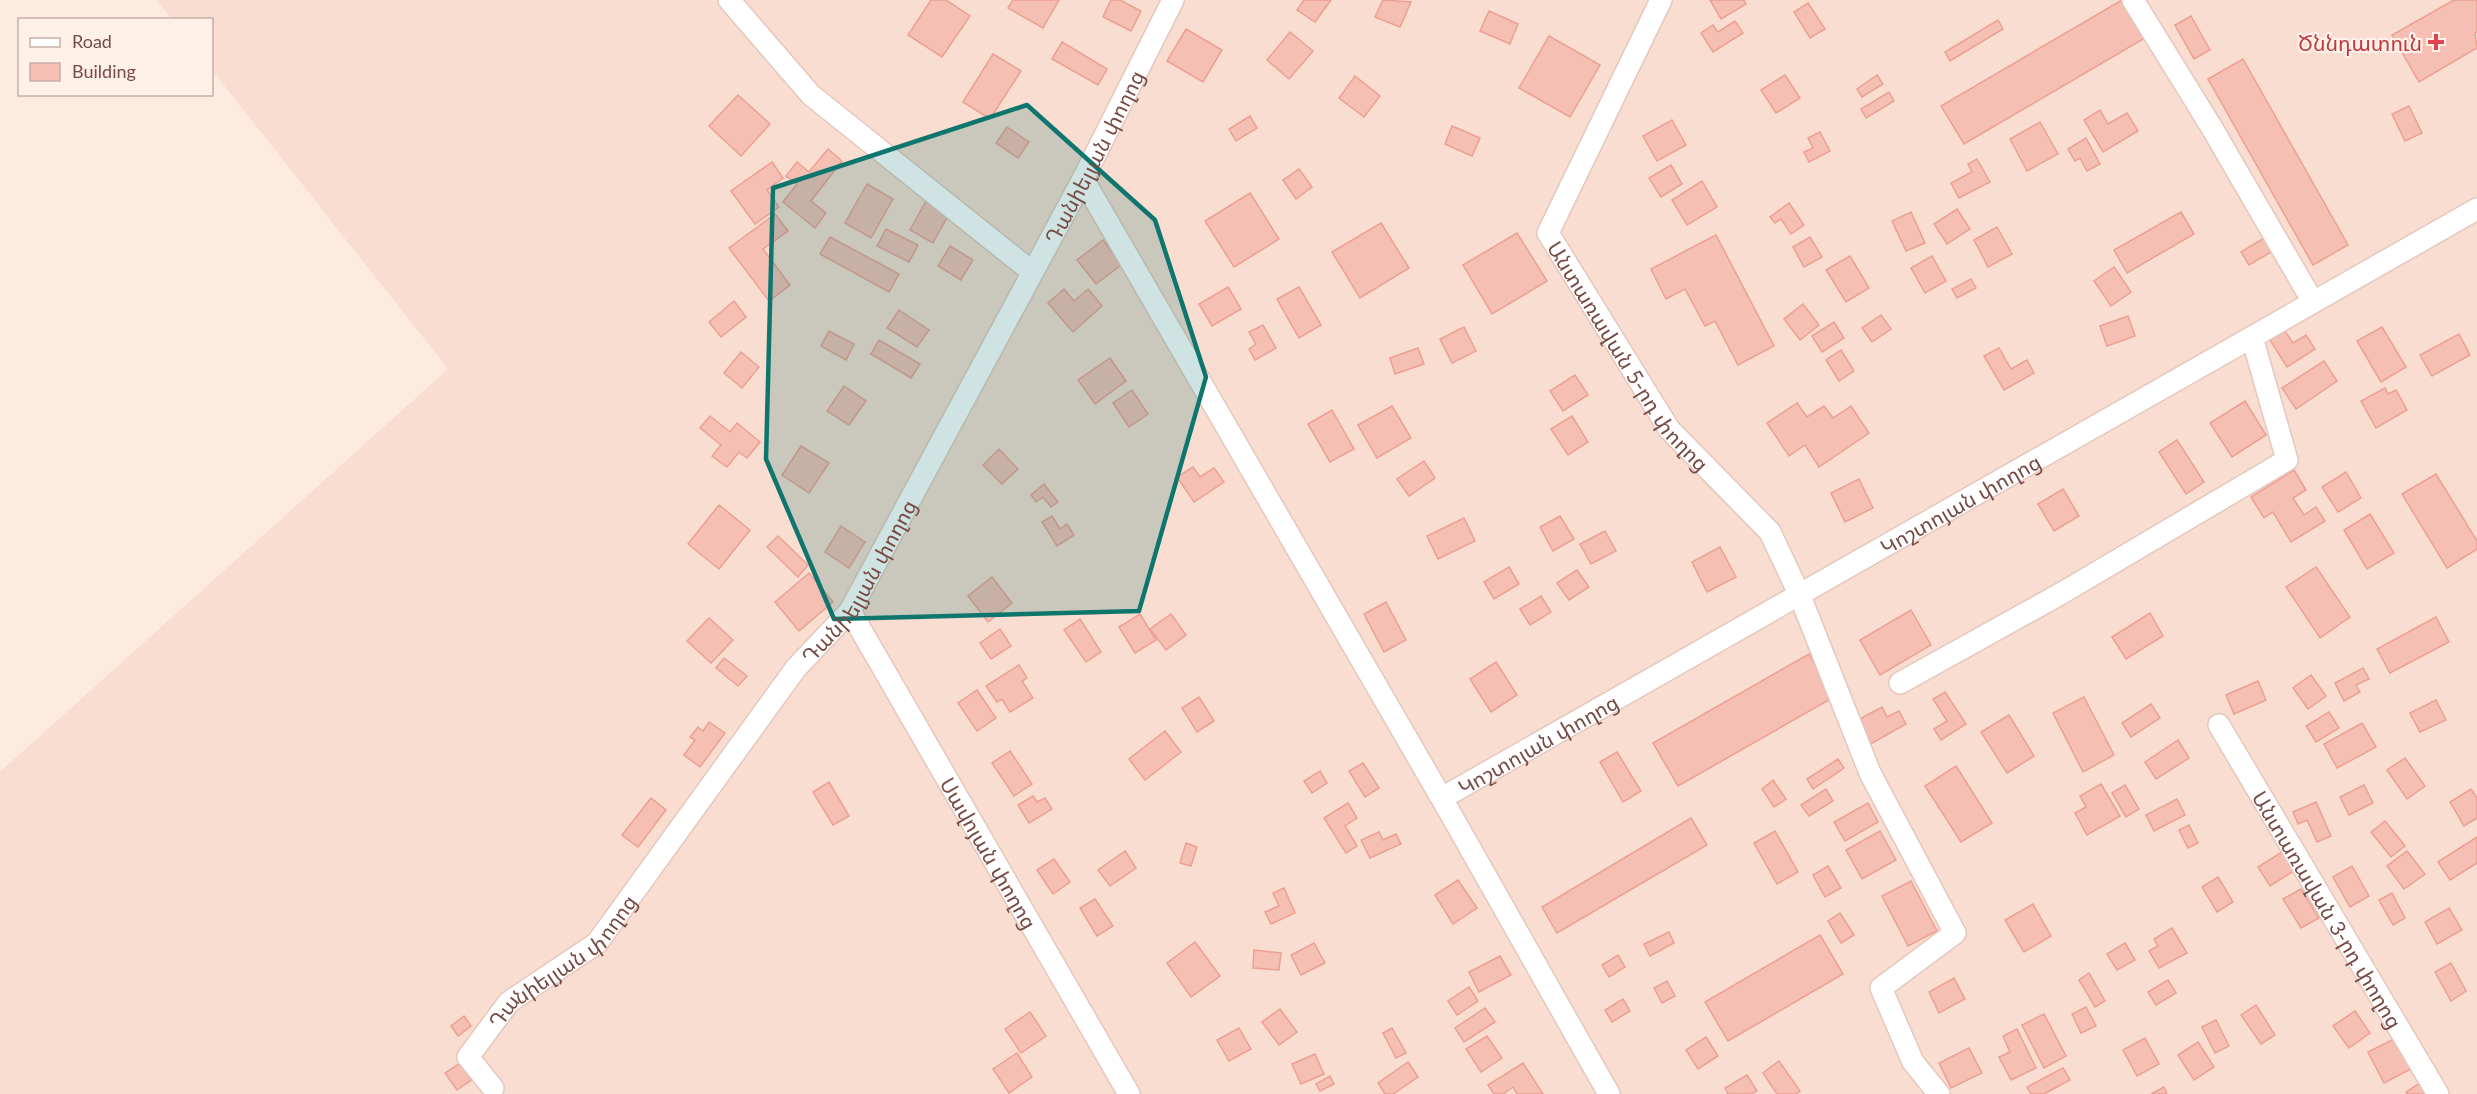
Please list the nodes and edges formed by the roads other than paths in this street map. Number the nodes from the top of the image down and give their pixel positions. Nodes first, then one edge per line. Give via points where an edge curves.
1 (729, 0) edge
2 (1173, 0) edge
3 (1661, 0) edge
4 (2133, 0) edge
5 (1083, 178) junction
6 (2477, 209) edge
7 (1031, 271) junction
8 (2313, 302) junction
9 (2252, 338) junction
10 (1800, 596) junction
11 (850, 611) junction
12 (1900, 683) dead end
13 (2219, 725) dead end
14 (1442, 798) junction
15 (493, 1088) dead end
16 (1129, 1094) edge
17 (1609, 1094) edge
18 (1940, 1094) edge
19 (2438, 1094) edge

1 - 7 street via 811,95
2 - 5 street, Դանիելյան փողոց
3 - 10 street, Անտառավան 5-րդ փողոց via 1548,233 1669,429 1770,532
4 - 8 street
5 - 7 street, Դանիելյան փողոց
5 - 14 street
6 - 8 street, Կոշտոյան փողոց
7 - 11 street, Դանիելյան փողոց
8 - 9 street, Կոշտոյան փողոց
9 - 10 street, Կոշտոյան փողոց
9 - 12 street via 2287,460
10 - 14 street, Կոշտոյան փողոց
10 - 18 street via 1870,773 1955,933 1881,988 1913,1062
11 - 15 street, Դանիելյան փողոց via 796,668 597,943 509,1002 468,1057
11 - 16 street, Սավոյան փողոց
13 - 19 street, Անտառավան 3-րդ փողոց
14 - 17 street

